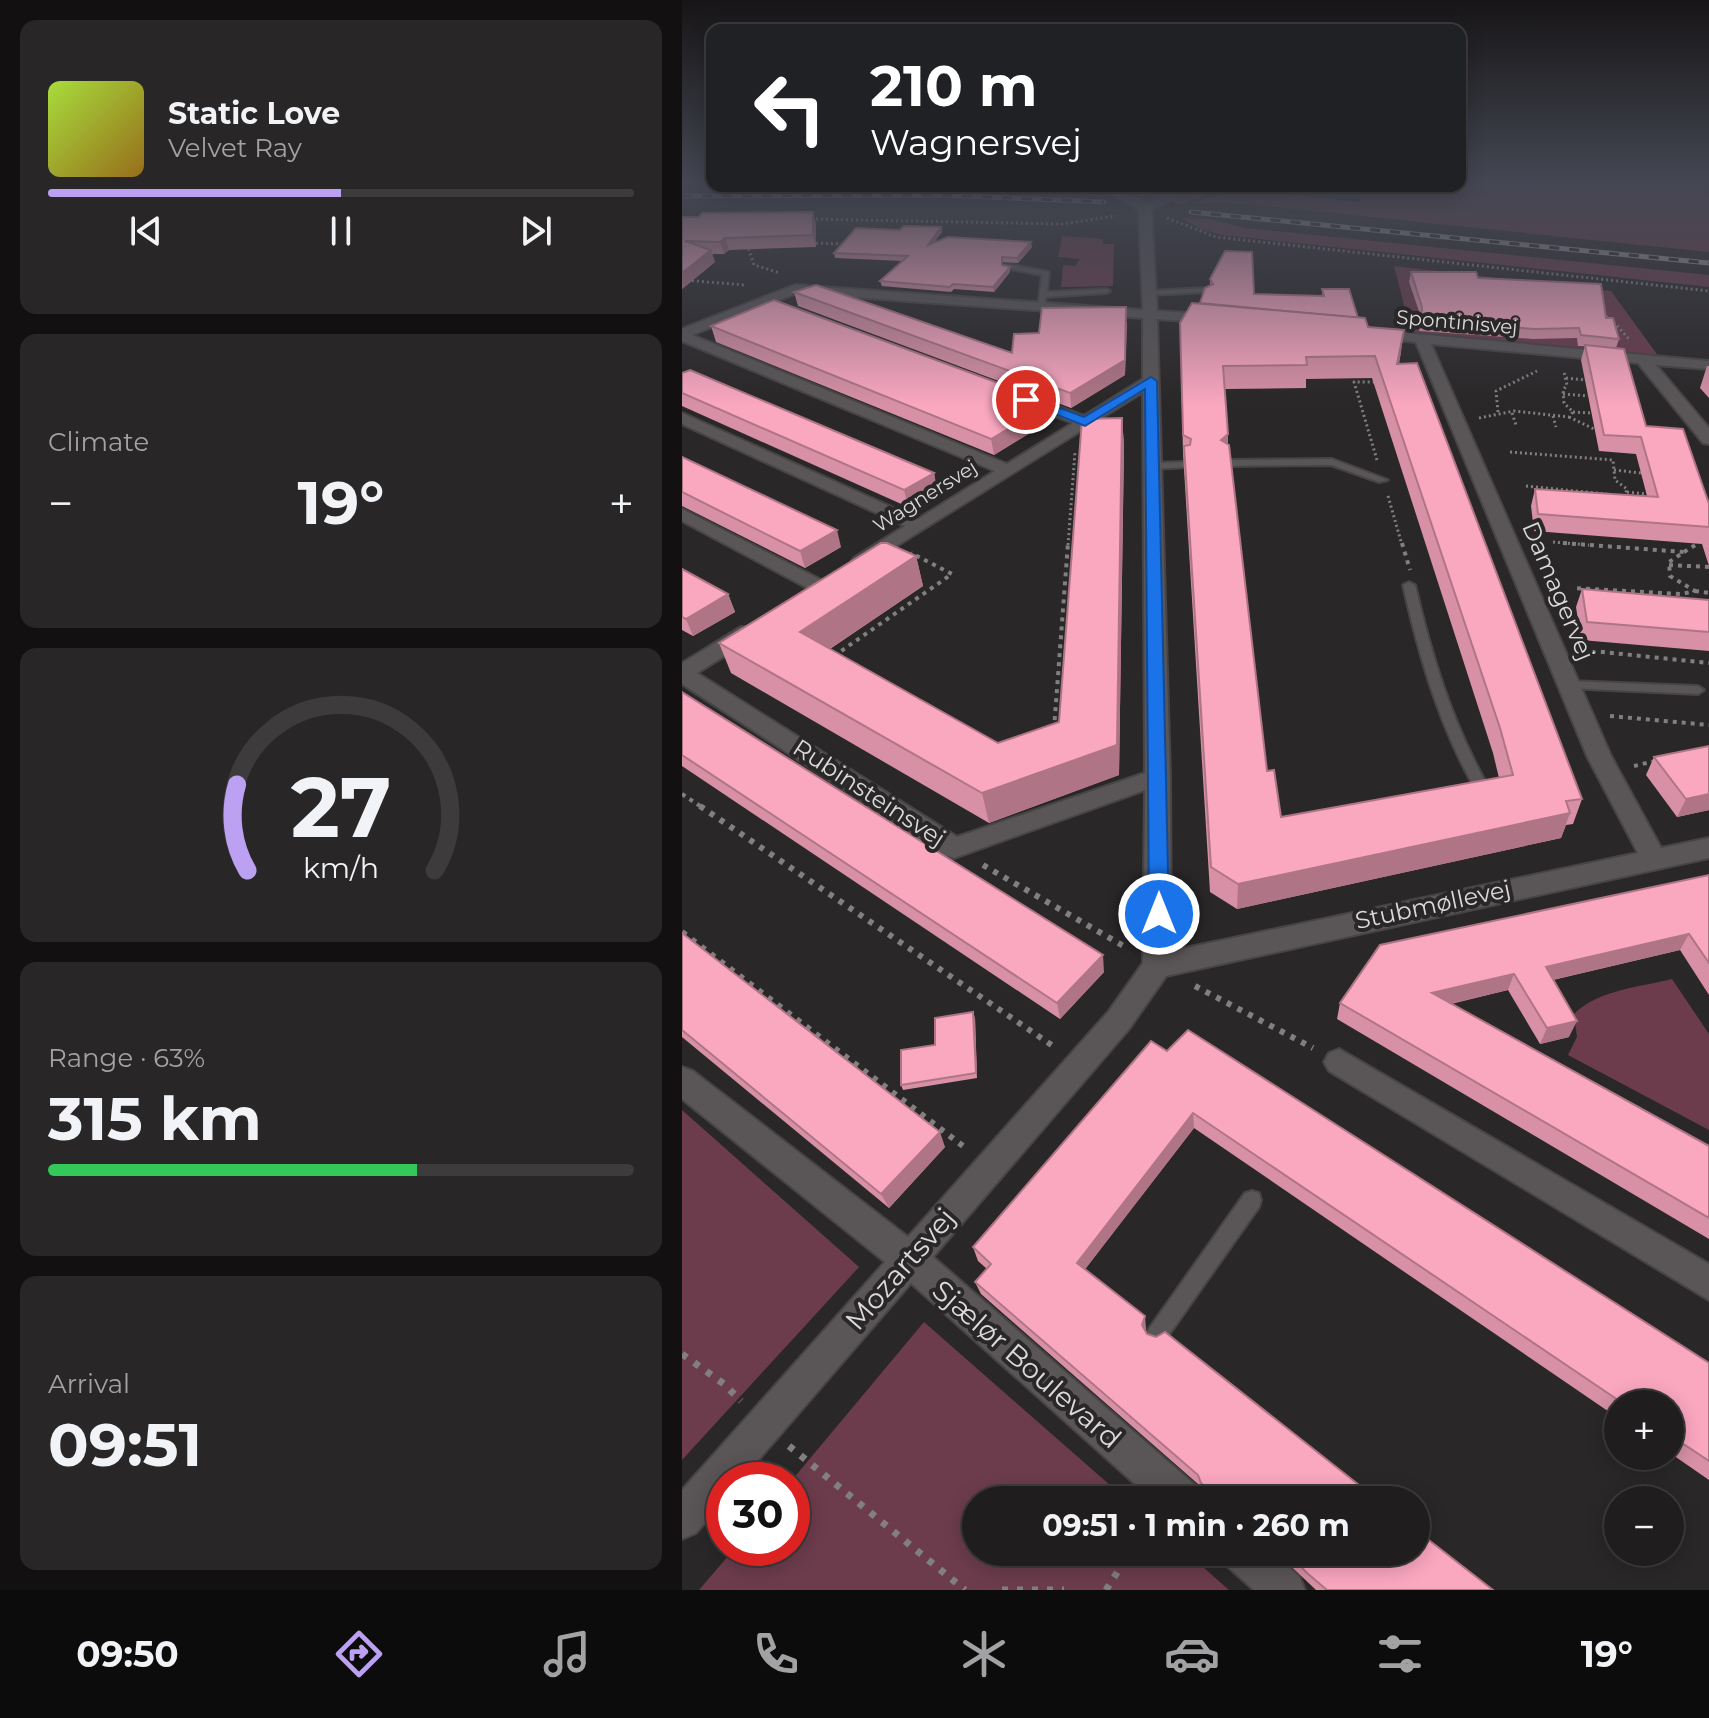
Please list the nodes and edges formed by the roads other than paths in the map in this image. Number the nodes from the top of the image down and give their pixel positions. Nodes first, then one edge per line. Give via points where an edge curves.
1 (1147, 257) edge
2 (1008, 266) edge
3 (1206, 290) edge
4 (1106, 291) dead end
5 (1149, 293) junction
6 (1042, 300) junction
7 (762, 301) junction
8 (792, 312) edge
9 (1150, 313) junction
10 (1238, 321) edge
11 (1361, 333) edge
12 (682, 335) edge
13 (1422, 339) junction
14 (1643, 359) junction
15 (1709, 365) edge
16 (1151, 381) junction
17 (1011, 395) edge
18 (682, 418) edge
19 (1081, 424) junction
20 (1709, 439) edge
21 (1228, 463) edge
22 (1184, 465) edge
23 (1153, 466) junction
24 (1007, 470) junction
25 (1383, 480) road end
26 (682, 514) edge
27 (919, 526) junction
28 (1409, 585) dead end
29 (770, 619) edge
30 (682, 674) edge
31 (1569, 685) junction
32 (1698, 690) dead end
33 (1158, 777) junction
34 (1478, 781) edge
35 (1709, 848) edge
36 (1654, 859) junction
37 (1157, 966) junction
38 (1339, 1062) road end
39 (682, 1081) edge
40 (1252, 1200) dead end
41 (909, 1259) junction
42 (1709, 1283) edge
43 (1156, 1336) edge
44 (1168, 1486) edge
45 (682, 1519) edge
46 (1257, 1566) edge
47 (1285, 1590) edge

1 - 5 street
2 - 6 lane via 1046,274
3 - 5 lane
4 - 6 lane
5 - 9 street
6 - 7 street via 799,290
6 - 9 street
7 - 8 street
7 - 12 street
9 - 10 street
9 - 16 street
11 - 13 street, Spontinisvej
12 - 24 street
13 - 14 street, Spontinisvej via 1561,358
13 - 31 street, Damagervej
14 - 15 street, Spontinisvej
14 - 20 street
16 - 19 street, Wagnersvej
16 - 23 street
17 - 19 street
18 - 27 street
19 - 24 street, Wagnersvej
21 - 25 lane via 1332,462
22 - 23 lane
23 - 33 street
24 - 27 street, Wagnersvej
26 - 27 street, Wagnersvej via 826,584
28 - 34 lane via 1427,670
29 - 30 street
30 - 33 street, Rubinsteinsvej via 954,848
31 - 32 lane
31 - 36 street, Damagervej via 1614,787
33 - 37 street
35 - 36 street, Stubmøllevej
36 - 37 street, Stubmøllevej
37 - 41 street, Mozartsvej via 1119,1020
38 - 42 street
39 - 41 street, Sjælør Boulevard
40 - 43 lane
41 - 44 street, Sjælør Boulevard via 1099,1416
41 - 45 street, Mozartsvej
46 - 47 street

